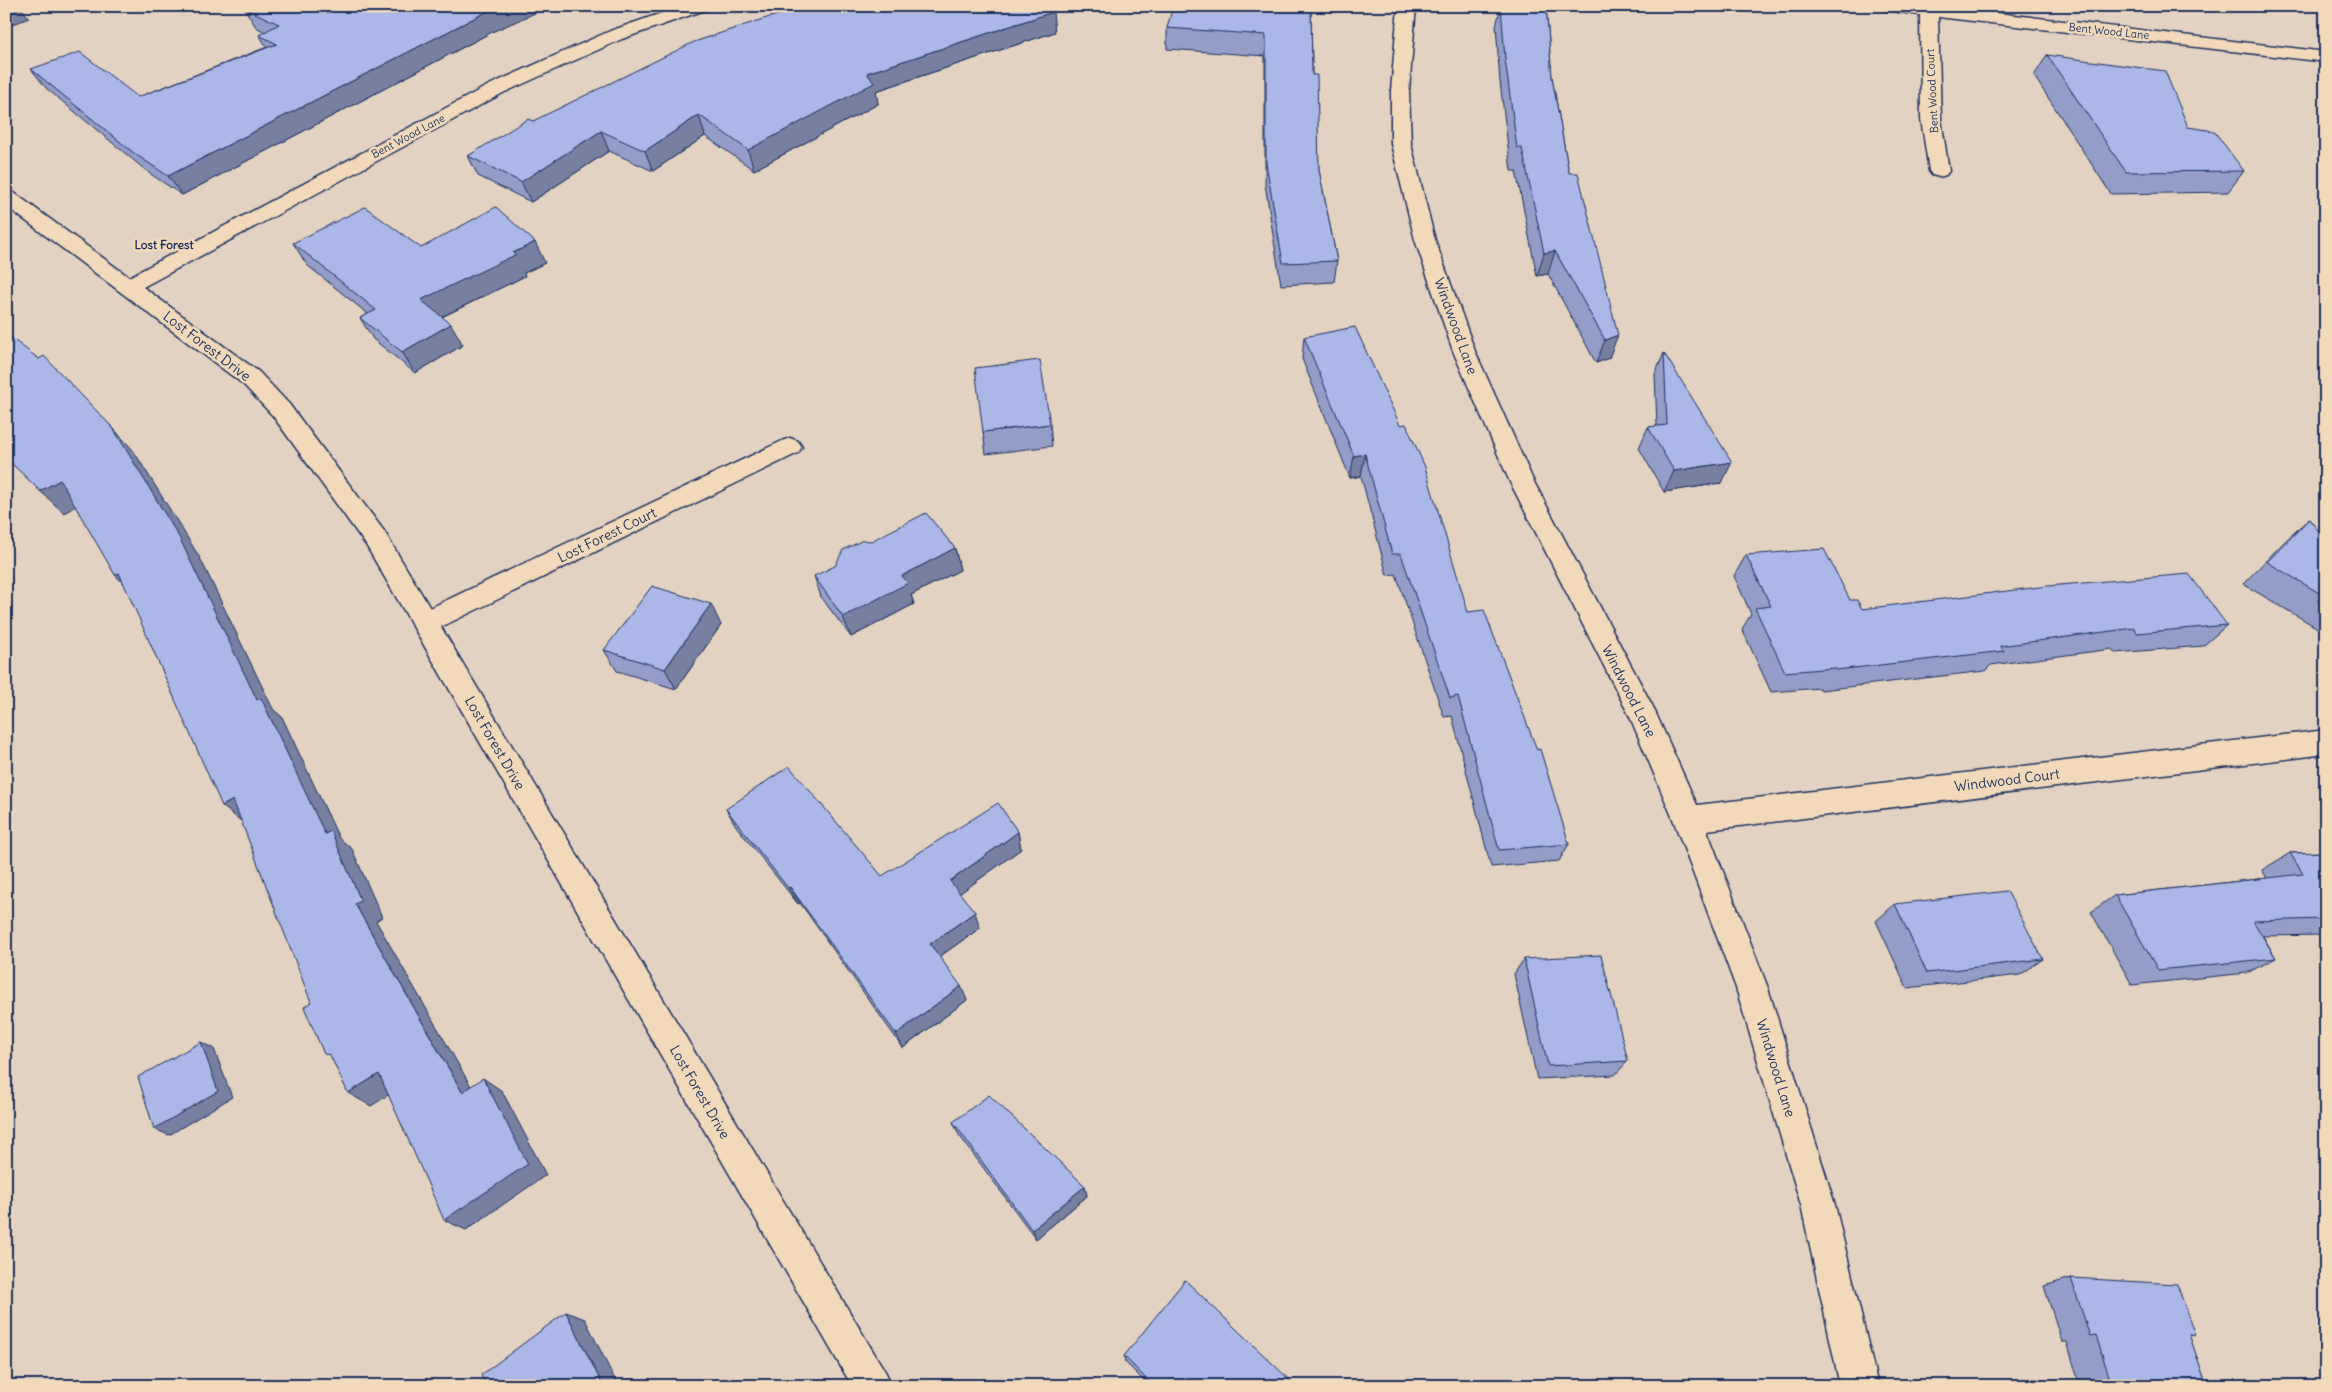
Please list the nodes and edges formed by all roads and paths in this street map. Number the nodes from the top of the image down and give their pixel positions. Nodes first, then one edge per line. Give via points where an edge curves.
1 (698, 6) edge
2 (1407, 6) edge
3 (1892, 6) edge
4 (676, 9) edge
5 (1929, 10) junction
6 (2326, 57) edge
7 (1939, 171) dead end
8 (6, 196) edge
9 (127, 287) junction
10 (790, 447) dead end
11 (424, 623) junction
12 (2326, 742) edge
13 (1688, 819) junction
14 (873, 1386) edge
15 (1859, 1386) edge

1 - 4 street, Bent Wood Lane
2 - 13 street, Windwood Lane via 1400,91 1401,144 1425,240 1464,351 1520,480 1643,715
3 - 5 street, Bent Wood Lane
4 - 9 street, Bent Wood Lane via 496,89
5 - 6 street, Bent Wood Lane
5 - 7 street, Bent Wood Court via 1931,120
8 - 9 street, Lost Forest Drive
9 - 11 street, Lost Forest Drive via 251,378 281,410 375,538
10 - 11 street, Lost Forest Court
11 - 14 street, Lost Forest Drive
12 - 13 street, Windwood Court
13 - 15 street, Windwood Lane via 1752,988 1818,1205

